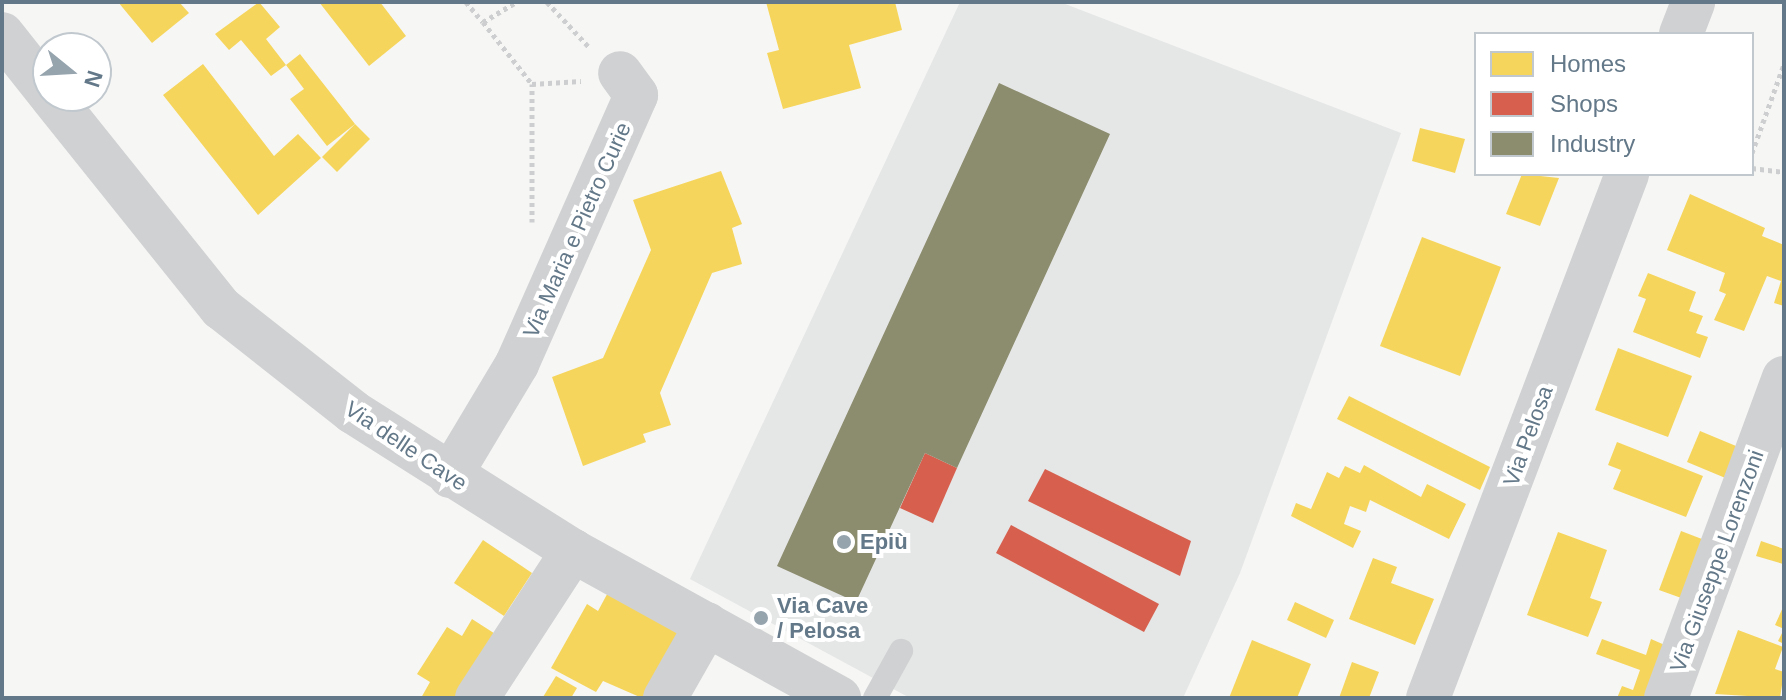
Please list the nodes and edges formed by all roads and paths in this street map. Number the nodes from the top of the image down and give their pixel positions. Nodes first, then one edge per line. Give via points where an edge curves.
1 (466, 2) edge
2 (516, 2) edge
3 (547, 2) edge
4 (1693, 2) edge
5 (483, 22) junction
6 (1682, 32) edge
7 (2, 34) edge
8 (1784, 64) edge
9 (32, 72) edge
10 (620, 73) junction
11 (532, 84) junction
12 (64, 112) edge
13 (1754, 147) edge
14 (1754, 168) edge
15 (1784, 172) edge
16 (1626, 176) edge
17 (532, 235) dead end
18 (1784, 378) edge
19 (450, 476) junction
20 (573, 551) junction
21 (707, 624) junction
22 (901, 651) dead end
23 (477, 698) edge
24 (665, 698) edge
25 (839, 698) edge
26 (875, 698) edge
27 (1428, 698) edge
28 (1666, 698) edge

1 - 5 path
2 - 5 path
3 - 10 path
4 - 6 street
5 - 11 path
7 - 9 street, Via delle Cave
8 - 13 path
10 - 11 path via 599,80
10 - 19 street, Via Maria e Pietro Curie via 636,95 517,364
11 - 17 path
12 - 19 street, Via delle Cave via 221,308 353,412
14 - 15 path
16 - 27 street, Via Pelosa
18 - 28 street, Via Giuseppe Lorenzoni
19 - 20 street, Via delle Cave
20 - 21 street, Via delle Cave
20 - 23 street
21 - 24 street
21 - 25 street, Via delle Cave
22 - 26 lane

